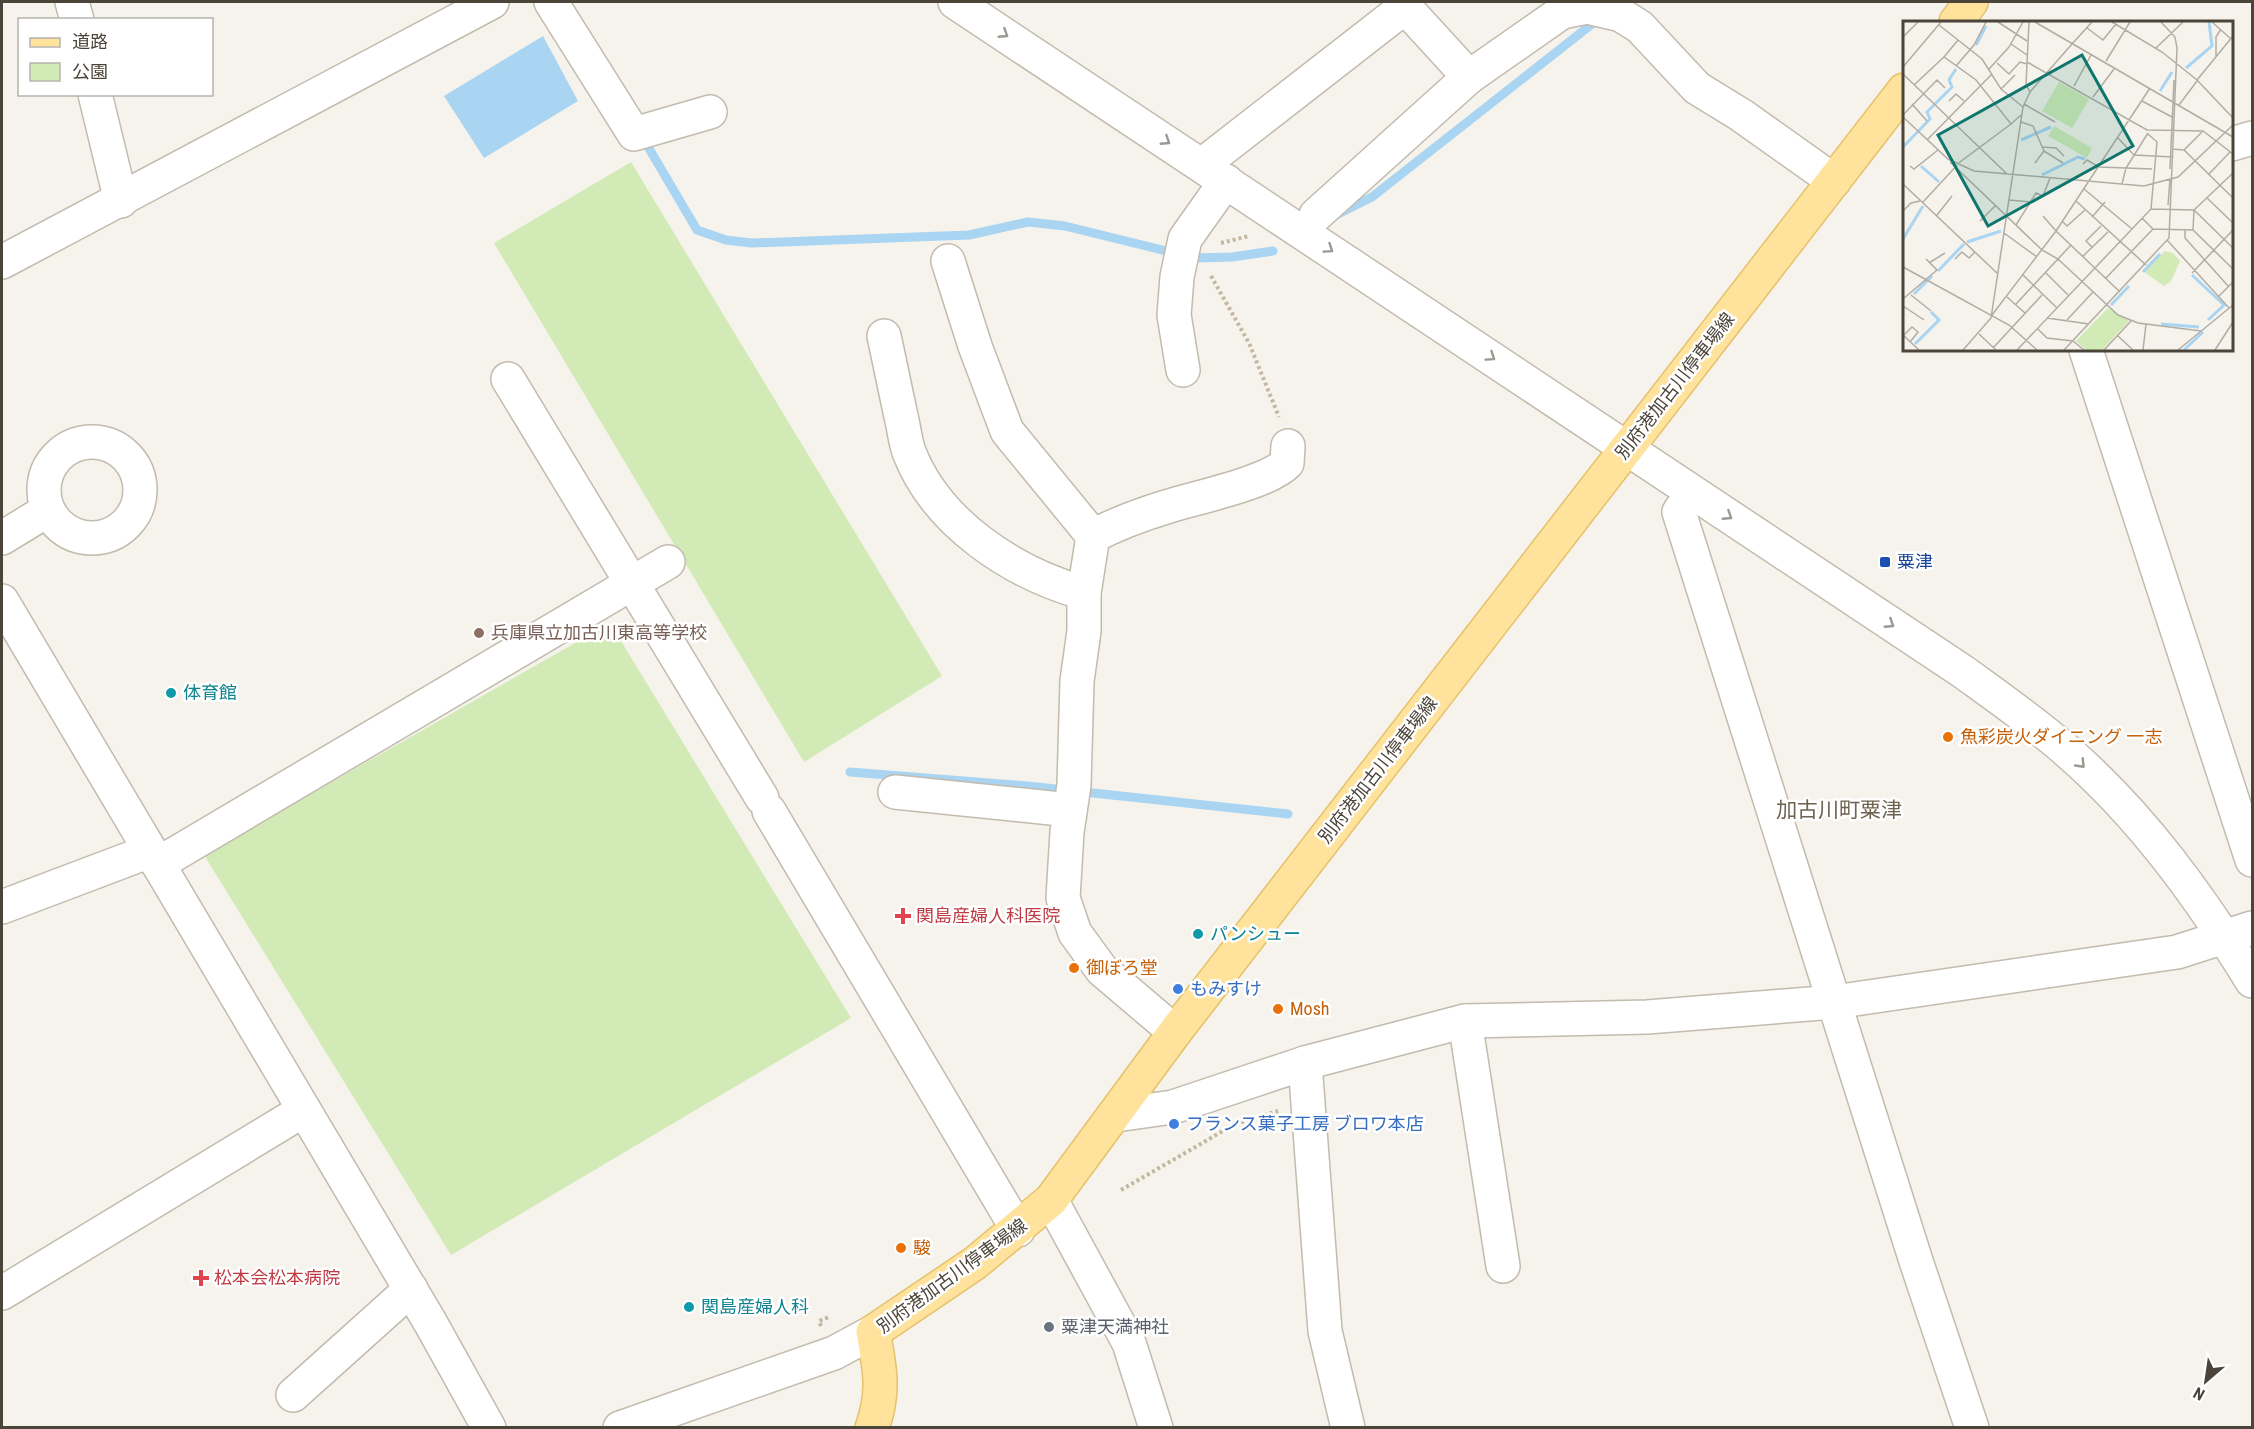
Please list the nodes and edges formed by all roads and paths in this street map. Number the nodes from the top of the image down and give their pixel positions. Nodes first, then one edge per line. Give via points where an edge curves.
1 (72, 2) edge
2 (492, 2) edge
3 (551, 2) edge
4 (955, 2) edge
5 (1972, 2) edge
6 (1589, 4) edge
7 (76, 18) edge
8 (1957, 21) edge
9 (1979, 21) edge
10 (1470, 77) junction
11 (1903, 93) edge
12 (95, 96) edge
13 (710, 112) dead end
14 (2253, 138) edge
15 (2233, 144) edge
16 (1214, 173) junction
17 (1834, 182) junction
18 (121, 201) junction
19 (1316, 215) dead end
20 (1250, 235) dead end
21 (1201, 241) junction
22 (948, 261) dead end
23 (2, 262) edge
24 (1192, 273) junction
25 (884, 336) dead end
26 (2086, 351) edge
27 (1183, 370) dead end
28 (507, 379) dead end
29 (1288, 446) joint
30 (1627, 448) junction
31 (1692, 493) junction
32 (48, 510) dead end
33 (1093, 536) junction
34 (2, 538) edge
35 (668, 562) dead end
36 (631, 584) junction
37 (1084, 593) junction
38 (2, 602) edge
39 (895, 792) dead end
40 (1072, 799) junction
41 (154, 857) junction
42 (2253, 860) edge
43 (2, 907) edge
44 (2239, 933) edge
45 (2253, 981) edge
46 (1834, 1002) junction
47 (1465, 1021) junction
48 (1175, 1032) junction
49 (1305, 1064) junction
50 (1308, 1104) junction
51 (304, 1110) junction
52 (1116, 1116) junction
53 (1121, 1190) dead end
54 (1051, 1200) junction
55 (1018, 1230) junction
56 (1503, 1266) dead end
57 (411, 1289) junction
58 (2, 1293) edge
59 (873, 1332) junction
60 (293, 1395) dead end
61 (489, 1428) edge
62 (620, 1428) edge
63 (872, 1428) edge
64 (1156, 1428) edge
65 (1348, 1428) edge
66 (1972, 1428) edge

1 - 7 street
2 - 18 street
3 - 13 street via 634,134
4 -> 16 street
5 - 8 main road
5 - 9 street
6 - 10 street via 1562,12
6 - 17 street via 1621,15 1640,27 1697,88
10 - 16 street via 1405,7
10 - 19 street
11 - 17 main road, 別府港加古川停車場線
12 - 18 street
14 - 15 street
16 - 21 street
16 -> 30 street
17 - 30 main road, 別府港加古川停車場線
18 - 23 street
20 - 21 path
21 - 24 street
22 - 33 street via 1007,431
24 - 27 street via 1174,315
24 - 29 path via 1262,370
25 - 37 street via 909,451 933,492 964,528 1002,558 1044,580
26 - 42 street
28 - 36 street
29 - 33 street via 1287,463 1267,476 1154,510
30 - 31 street
30 - 48 main road, 別府港加古川停車場線
31 -> 44 street via 1962,671 2068,752
31 - 46 street via 1679,512
32 - 34 street
33 - 37 street
35 - 36 street
36 - 41 street
36 - 55 street
37 - 40 street
38 - 41 street
39 - 40 street
40 - 48 street via 1063,898 1075,933 1102,970
41 - 43 street
41 - 51 street
44 - 45 street
44 - 46 street via 2177,952
46 - 47 street via 1647,1017
46 - 66 street
47 - 49 street
47 - 56 street via 1479,1190
48 - 52 main road, 別府港加古川停車場線
49 - 50 street
49 - 52 street via 1173,1107
50 - 53 path via 1235,1124
50 - 65 street via 1325,1331
51 - 57 street
51 - 58 street
52 - 54 main road, 別府港加古川停車場線
54 - 55 main road, 別府港加古川停車場線
54 - 64 street via 1129,1343
55 - 59 main road, 別府港加古川停車場線
57 - 60 street
57 - 61 street
59 - 62 street via 834,1353
59 - 63 main road, 別府港加古川停車場線 via 882,1374

